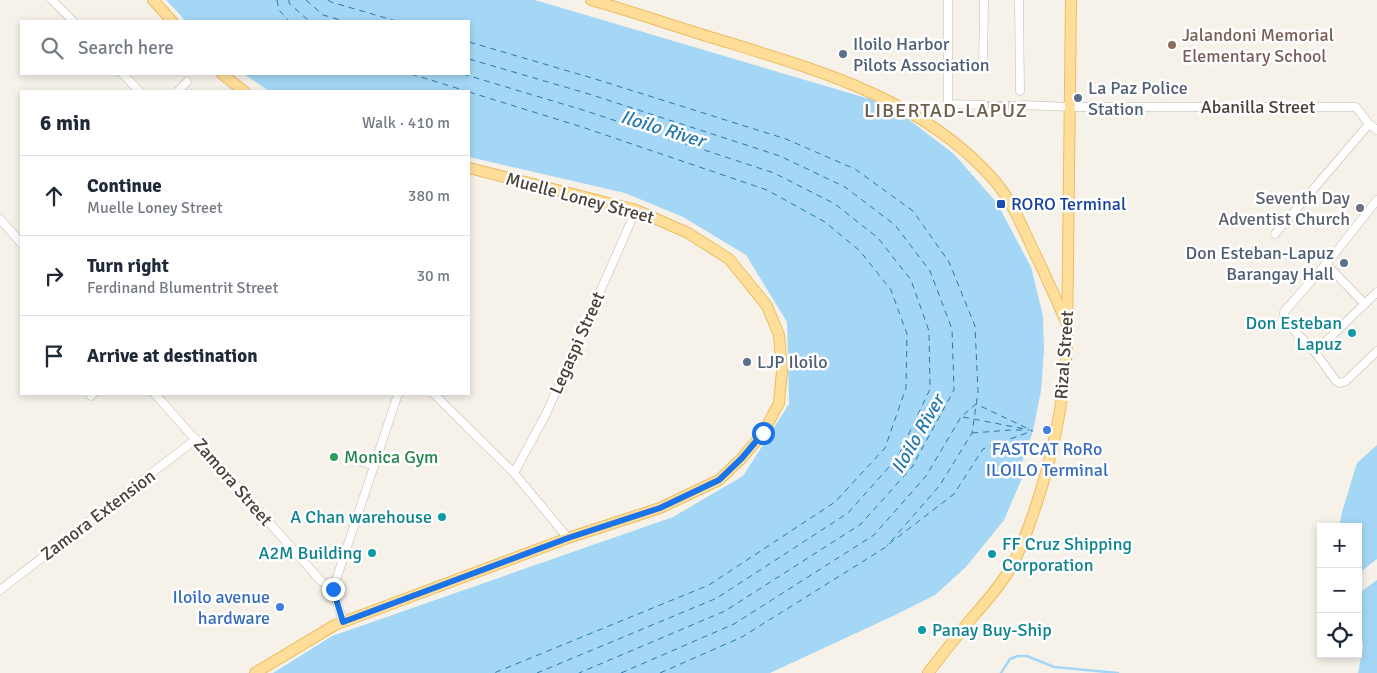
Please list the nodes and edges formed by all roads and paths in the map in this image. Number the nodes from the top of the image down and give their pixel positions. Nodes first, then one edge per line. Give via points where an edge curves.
1 (52, 0) edge
2 (153, 0) edge
3 (591, 0) edge
4 (948, 0) edge
5 (984, 0) edge
6 (1020, 0) edge
7 (1071, 0) edge
8 (72, 20) edge
9 (171, 20) edge
10 (983, 68) dead end
11 (124, 75) edge
12 (223, 75) edge
13 (187, 82) dead end
14 (138, 90) edge
15 (179, 90) edge
16 (243, 90) edge
17 (1020, 91) dead end
18 (984, 105) tunnel mouth
19 (1023, 105) tunnel mouth
20 (1070, 107) junction
21 (1369, 124) junction
22 (1377, 130) edge
23 (470, 168) edge
24 (1377, 200) edge
25 (636, 210) junction
26 (0, 220) edge
27 (1275, 234) dead end
28 (20, 242) edge
29 (1326, 264) junction
30 (1377, 292) edge
31 (1365, 304) junction
32 (1067, 325) junction
33 (1377, 351) edge
34 (1315, 352) junction
35 (156, 395) edge
36 (398, 395) edge
37 (435, 395) edge
38 (196, 439) junction
39 (355, 459) dead end
40 (374, 466) junction
41 (514, 473) junction
42 (568, 538) junction
43 (333, 589) junction
44 (0, 590) edge
45 (343, 622) junction
46 (255, 673) edge
47 (928, 673) edge

1 - 8 street
2 - 9 main road
3 - 32 main road via 788,61 874,93 939,131 968,152 996,181 1015,212
4 - 18 street via 948,104
5 - 10 street
6 - 17 street
7 - 20 main road, Rizal Street
11 - 14 street
12 - 16 main road
13 - 15 street
19 - 20 street, Abanilla Street
20 - 21 street, Abanilla Street via 1356,107
20 - 32 main road, Rizal Street
21 - 22 street
21 - 27 street
23 - 25 main road, Muelle Loney Street
24 - 29 street
25 - 41 street, Legaspi Street via 547,412
25 - 42 main road, Muelle Loney Street via 688,233 729,259 767,306 778,335 782,371 779,404 763,433 719,480 660,508
26 - 28 street
29 - 31 street
29 - 34 street via 1284,312 1286,322
30 - 31 street
31 - 34 street
32 - 47 main road, Rizal Street via 1062,403 1037,504 1020,549 995,592
33 - 34 street via 1340,384
35 - 38 street, Zamora Street
36 - 40 street
37 - 41 street
38 - 43 street, Zamora Street via 321,581
38 - 44 street, Zamora Extension
39 - 40 street
40 - 43 street
41 - 42 street
42 - 45 main road, Muelle Loney Street
43 - 45 street
45 - 46 main road, Muelle Loney Street

